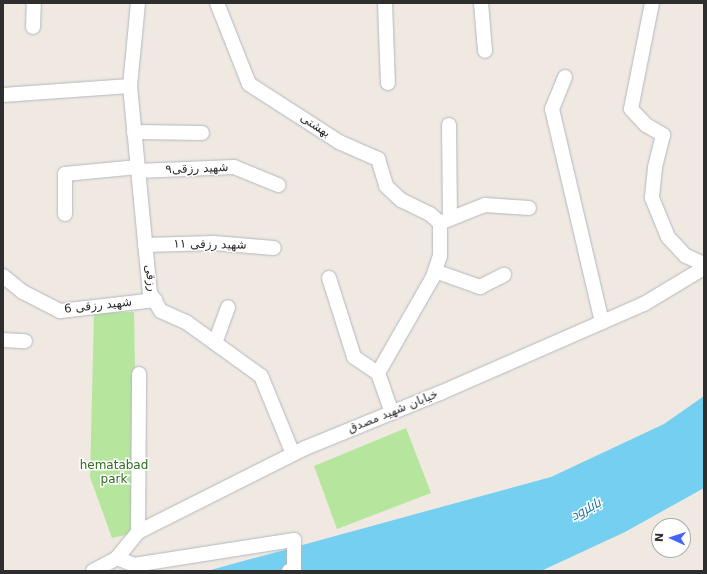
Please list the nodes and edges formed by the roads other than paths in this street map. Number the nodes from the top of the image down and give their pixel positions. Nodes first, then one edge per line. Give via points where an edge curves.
1 (34, 3) edge
2 (138, 3) edge
3 (217, 3) edge
4 (385, 3) edge
5 (481, 3) edge
6 (652, 3) edge
7 (33, 27) dead end
8 (485, 51) dead end
9 (565, 77) dead end
10 (388, 83) dead end
11 (130, 86) junction
12 (3, 95) edge
13 (449, 125) dead end
14 (134, 132) junction
15 (202, 133) dead end
16 (138, 169) junction
17 (278, 185) dead end
18 (529, 208) dead end
19 (65, 214) dead end
20 (445, 221) junction
21 (146, 245) junction
22 (274, 248) dead end
23 (704, 264) edge
24 (704, 268) edge
25 (435, 271) junction
26 (504, 275) dead end
27 (3, 276) edge
28 (329, 278) dead end
29 (155, 300) junction
30 (228, 307) dead end
31 (602, 322) junction
32 (3, 340) edge
33 (25, 341) dead end
34 (215, 343) junction
35 (378, 373) junction
36 (139, 374) dead end
37 (392, 413) junction
38 (292, 454) junction
39 (138, 532) junction
40 (116, 558) junction
41 (93, 571) edge
42 (289, 571) edge

1 - 7 street
2 - 11 street, رزقی
3 - 20 street, بهشتی via 249,84 339,142 378,159 386,186 401,200
4 - 10 street
5 - 8 street
6 - 23 street via 631,109 646,125 663,135 655,168 652,198 668,237 686,256
9 - 31 street via 552,110
11 - 12 street
11 - 14 street, رزقی
13 - 20 street
14 - 15 street
14 - 16 street, رزقی
16 - 17 street, شهید رزقی۹ via 234,167
16 - 19 street, شهید رزقی۹ via 65,174
16 - 21 street, رزقی
18 - 20 street via 485,205
20 - 25 street
21 - 22 street, شهید رزقی ۱۱ via 214,244
21 - 29 street, رزقی via 150,293
24 - 31 street, خیابان شهید مصدق via 644,304
25 - 26 street via 480,287
25 - 35 street
27 - 29 street, شهید رزقی 6 via 23,292 60,311
28 - 35 street via 354,357
29 - 34 street, رزقی via 161,311 186,322
30 - 34 street
31 - 37 street, خیابان شهید مصدق
32 - 33 street
34 - 38 street, رزقی via 261,376
35 - 37 street
36 - 39 street
37 - 38 street, خیابان شهید مصدق
38 - 39 street, خیابان شهید مصدق
39 - 40 street, خیابان شهید مصدق
40 - 41 street, خیابان شهید مصدق
40 - 42 street via 134,566 294,540 294,570

